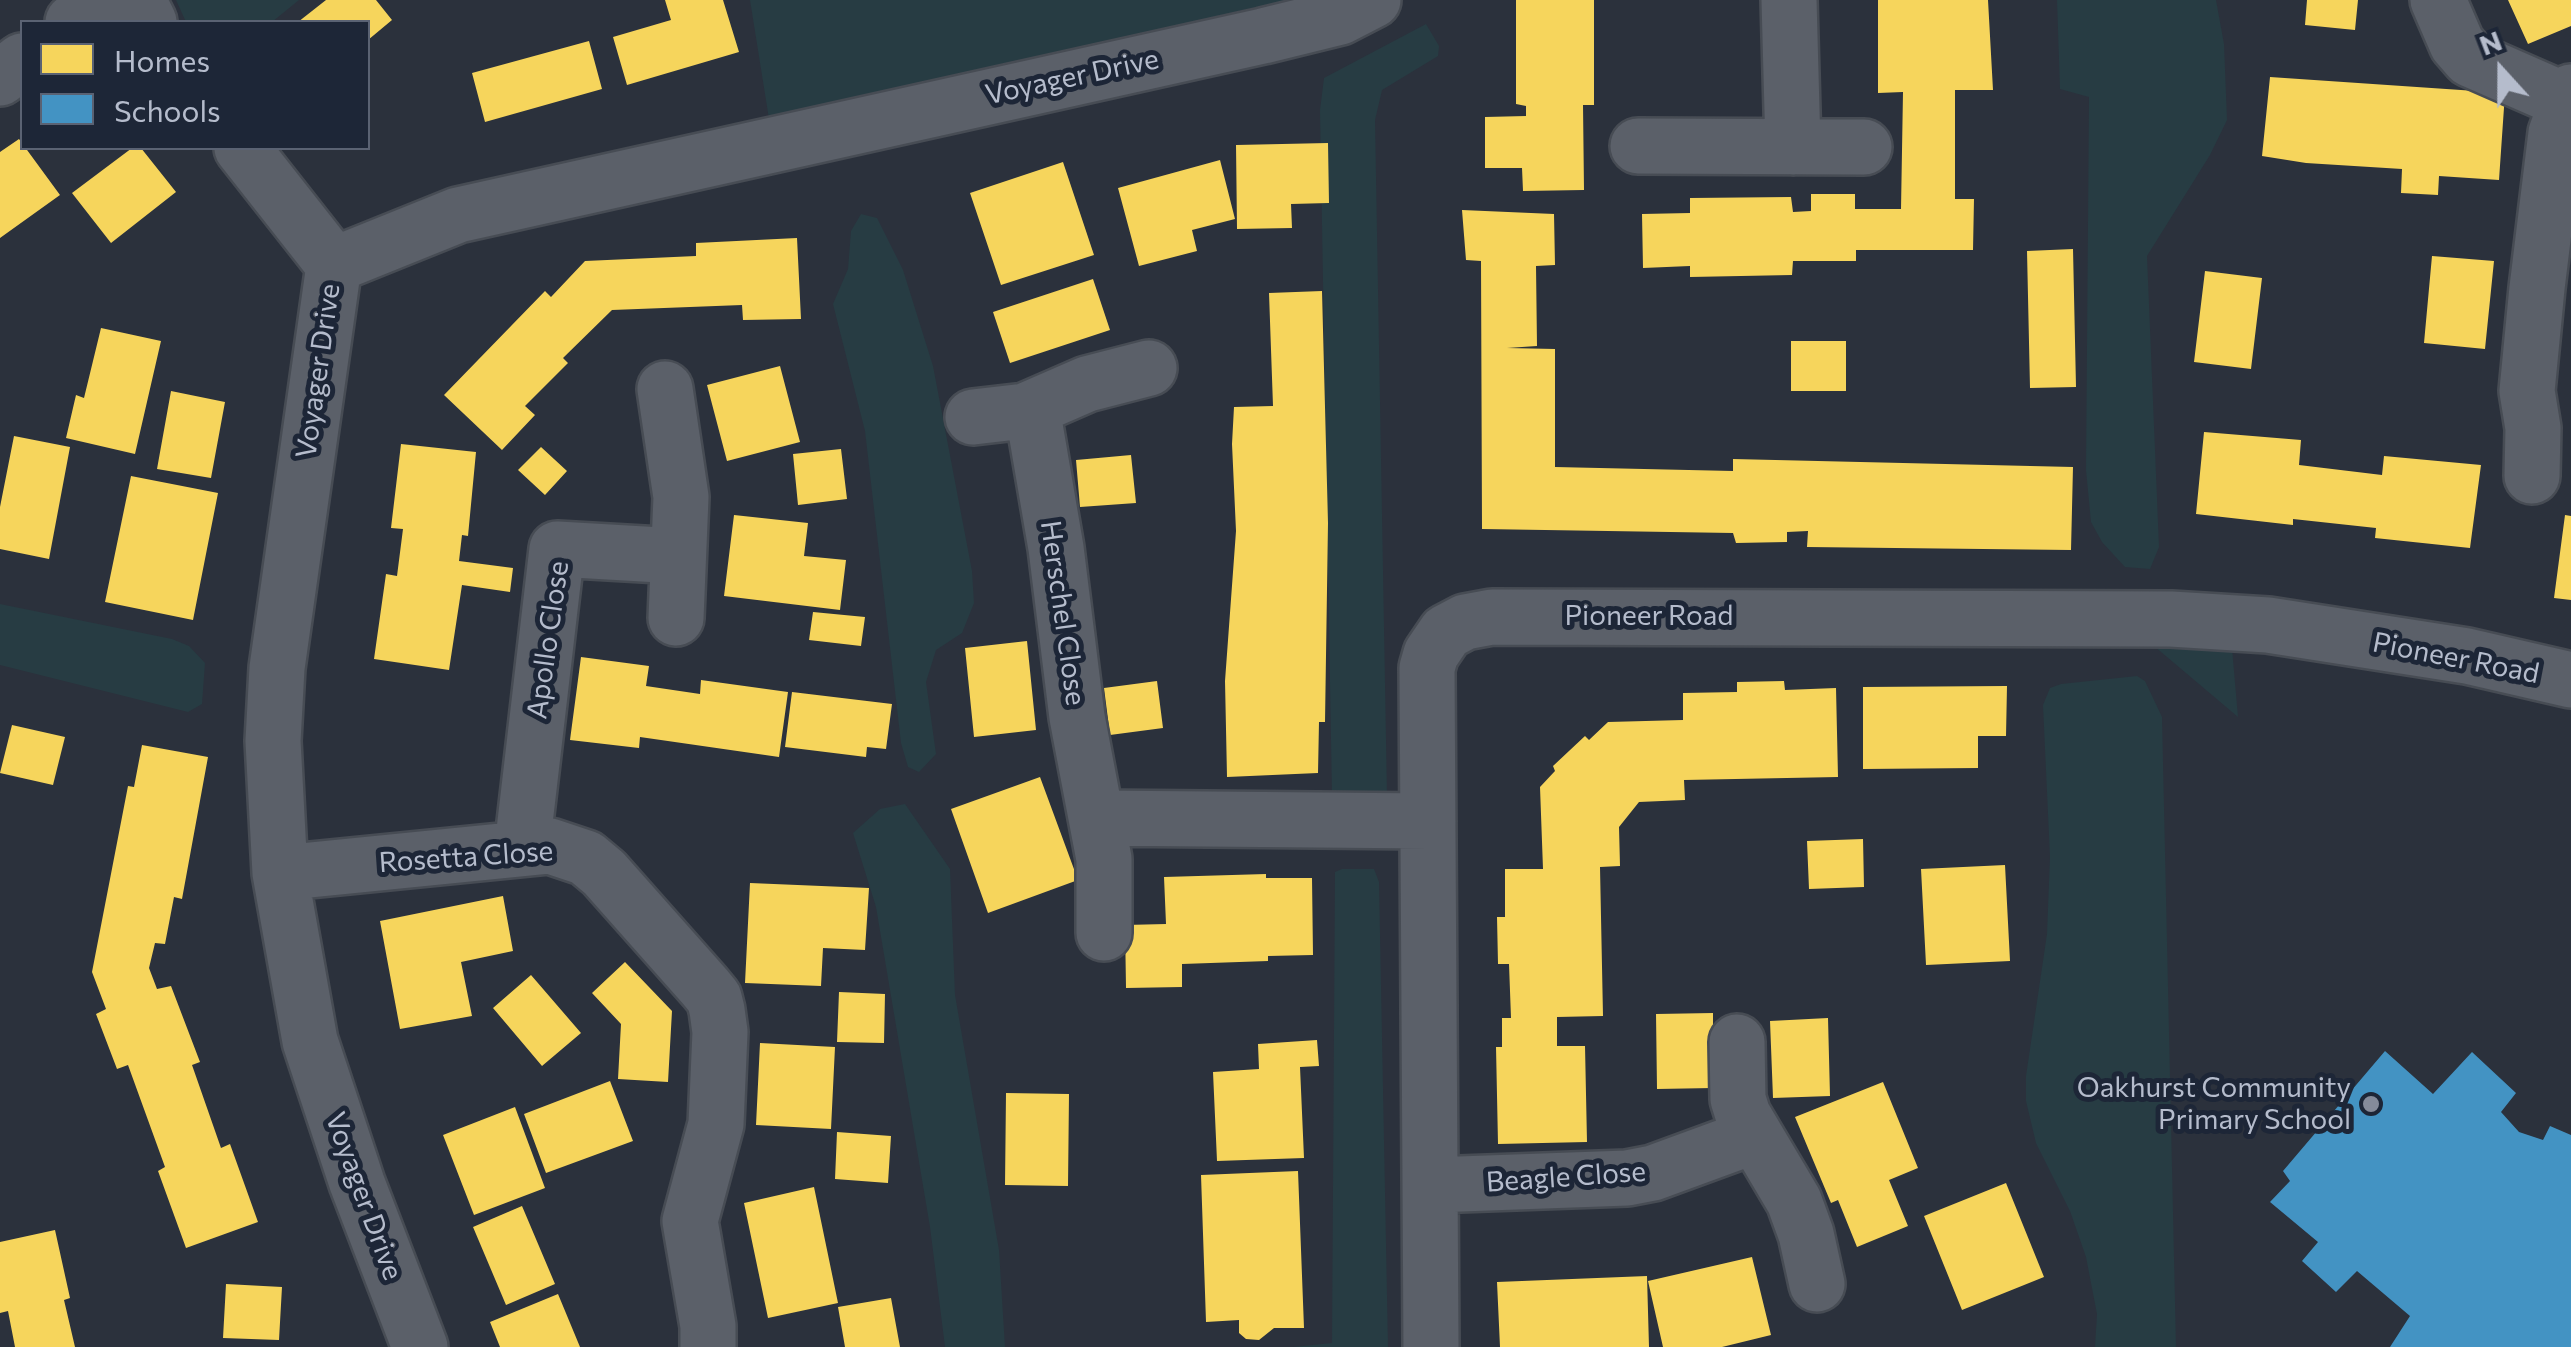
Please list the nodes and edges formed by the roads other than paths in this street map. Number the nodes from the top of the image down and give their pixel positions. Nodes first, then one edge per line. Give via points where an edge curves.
1 (1372, 0) edge
2 (1789, 0) edge
3 (2438, 0) edge
4 (143, 9) edge
5 (78, 20) edge
6 (20, 63) edge
7 (0, 78) edge
8 (2569, 97) edge
9 (1638, 146) dead end
10 (1864, 146) dead end
11 (1793, 147) junction
12 (244, 150) edge
13 (334, 265) junction
14 (1149, 368) dead end
15 (666, 389) dead end
16 (1032, 408) junction
17 (973, 418) dead end
18 (2545, 445) edge
19 (678, 556) junction
20 (676, 618) dead end
21 (2571, 680) edge
22 (1096, 818) junction
23 (1428, 821) junction
24 (522, 848) junction
25 (280, 873) junction
26 (1104, 933) dead end
27 (1737, 1042) dead end
28 (1754, 1136) junction
29 (1432, 1185) junction
30 (1817, 1284) dead end
31 (420, 1347) edge
32 (708, 1347) edge
33 (1431, 1347) edge

1 - 13 street, Voyager Drive via 1340,17 1262,36 458,216
2 - 11 street
3 - 8 street via 2470,59
4 - 5 street via 109,6
6 - 7 street
8 - 18 street via 2553,152 2527,391
9 - 11 street
10 - 11 street
12 - 13 street
13 - 25 street, Voyager Drive via 277,668 273,741
14 - 16 street
15 - 19 street via 681,497
16 - 17 street
16 - 22 street, Herschel Close
19 - 20 street
19 - 24 street, Apollo Close via 557,549
21 - 23 street, Pioneer Road via 2467,656 2247,622 1478,618 1446,632 1426,668
22 - 23 street
22 - 26 street, Herschel Close via 1106,884
23 - 29 street, Pioneer Road
24 - 25 street, Rosetta Close
24 - 32 street, Rosetta Close via 550,846 604,872 714,998 720,1032 716,1124 690,1221
25 - 31 street, Voyager Drive via 310,1042
27 - 28 street via 1738,1099
28 - 29 street, Beagle Close via 1653,1174
28 - 30 street via 1794,1201
29 - 33 street, Pioneer Road

